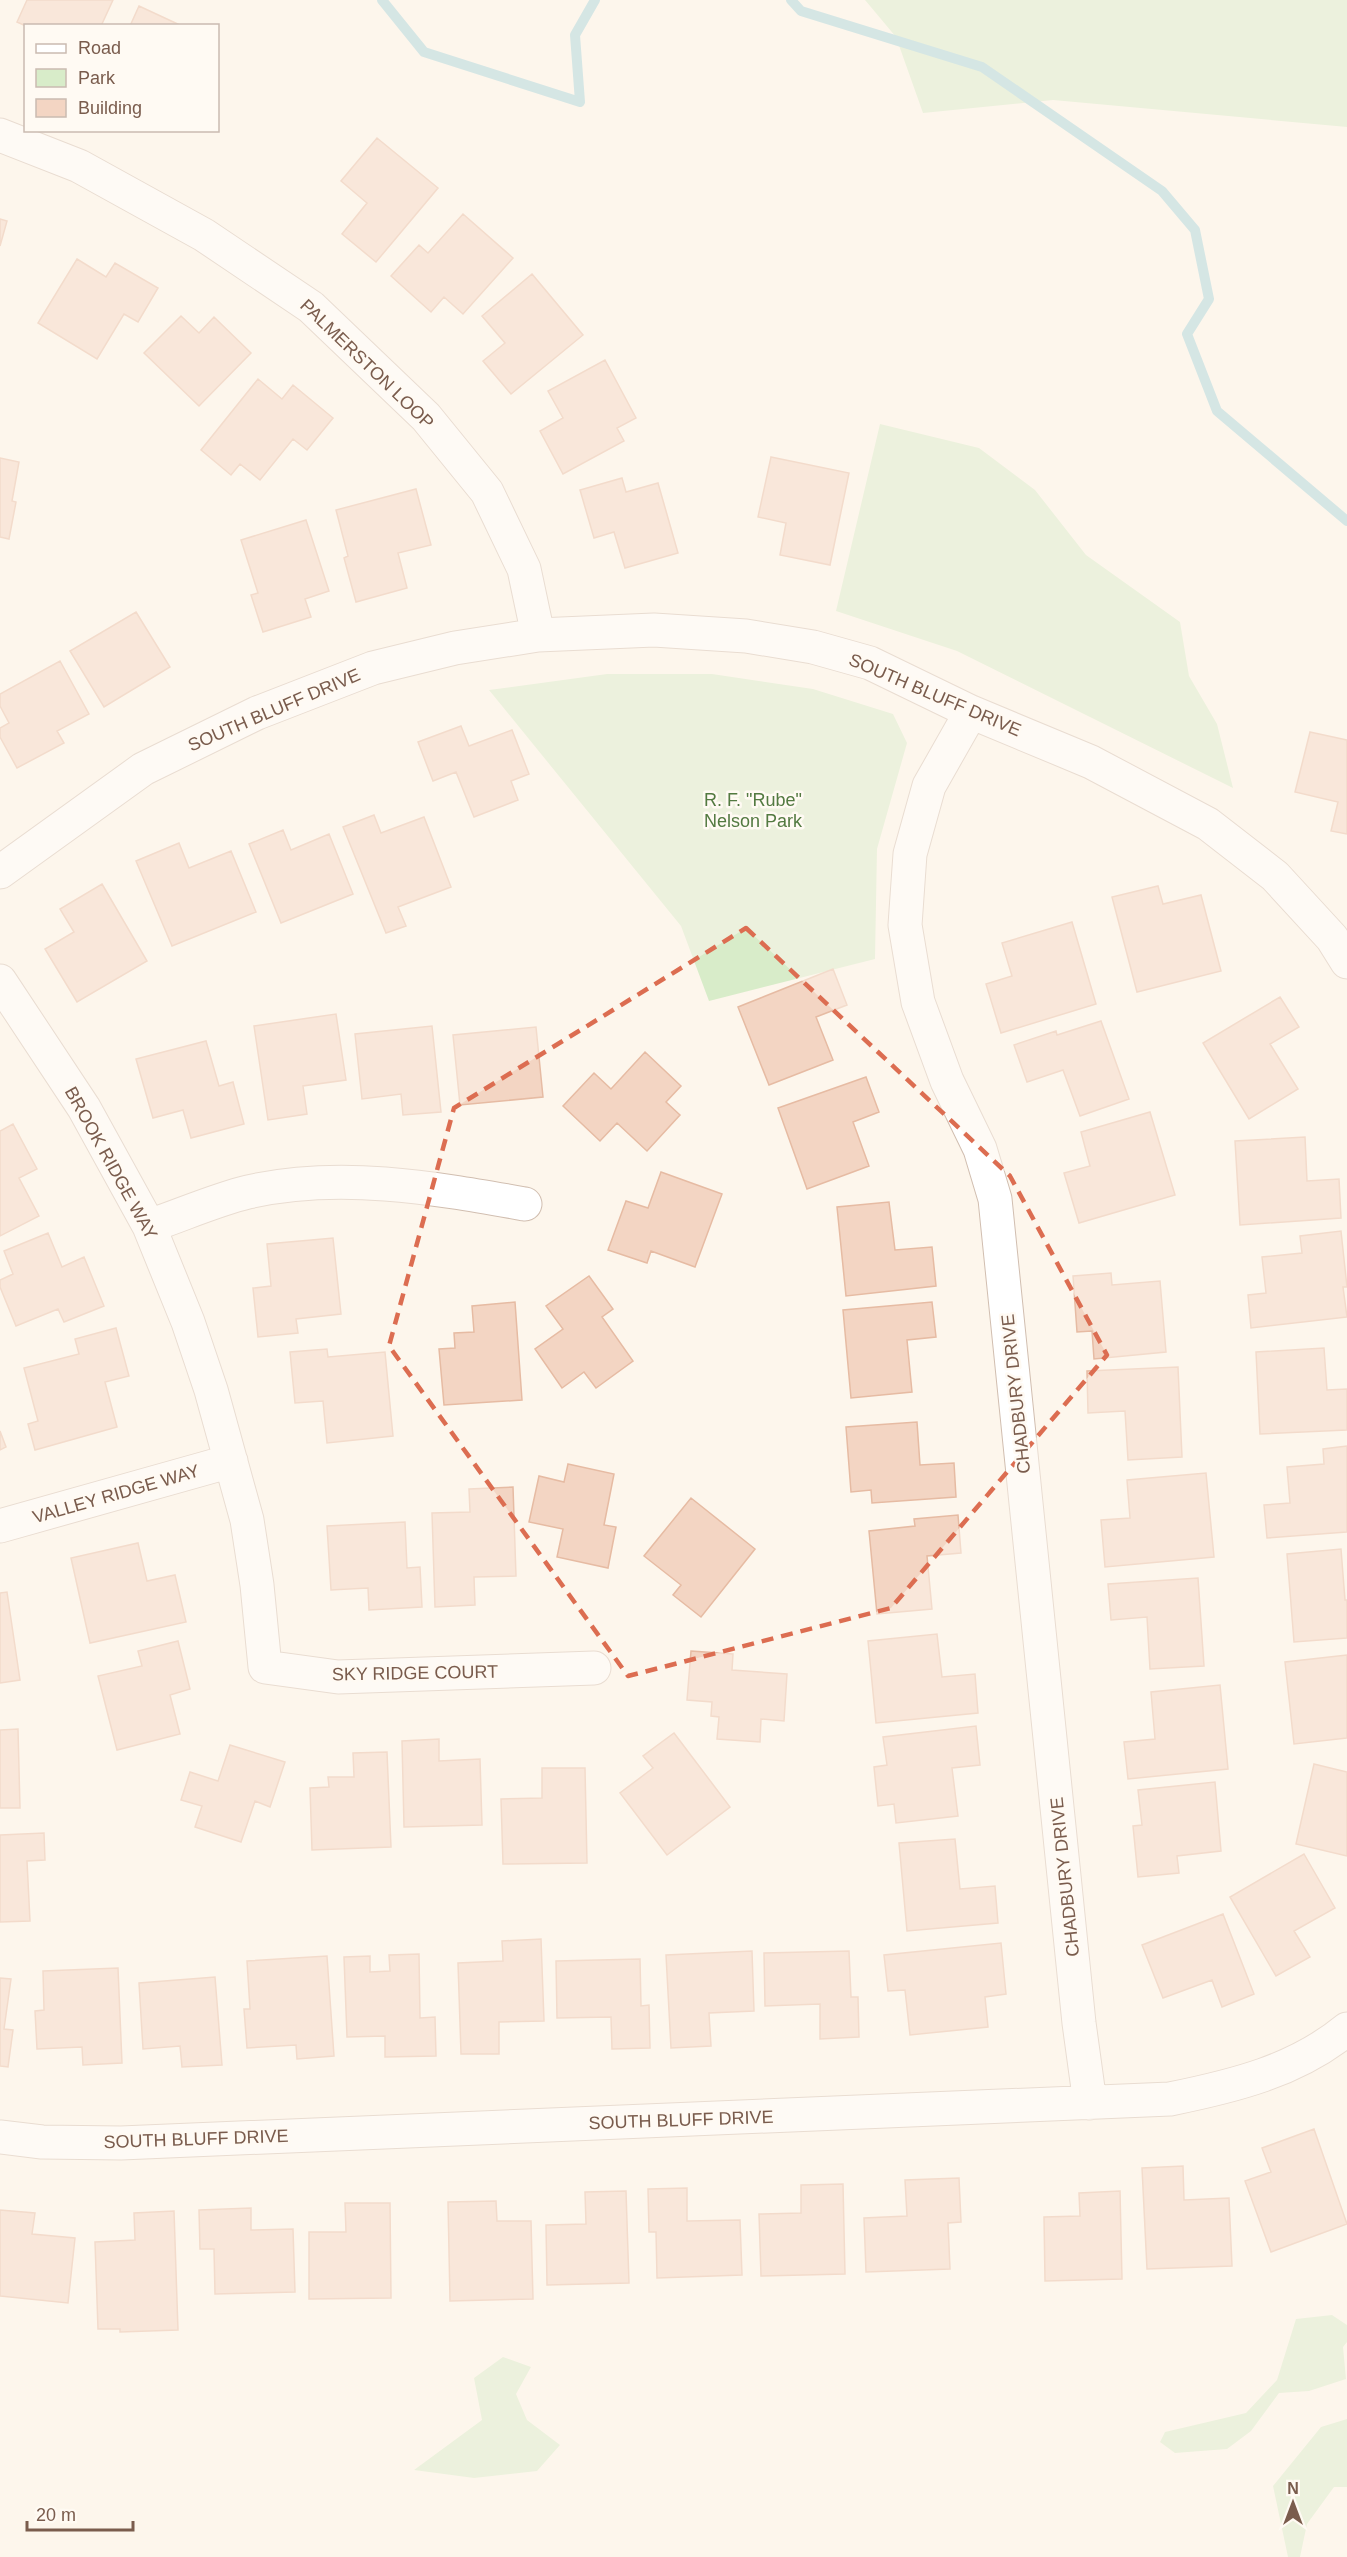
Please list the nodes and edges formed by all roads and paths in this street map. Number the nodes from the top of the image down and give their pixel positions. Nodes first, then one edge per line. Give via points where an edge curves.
1 (0, 135) edge
2 (538, 635) junction
3 (971, 712) junction
4 (0, 872) edge
5 (1347, 962) edge
6 (0, 981) edge
7 (525, 1204) dead end
8 (149, 1226) junction
9 (231, 1461) junction
10 (0, 1526) edge
11 (594, 1668) dead end
12 (1347, 2029) edge
13 (1090, 2103) junction
14 (0, 2137) edge

1 - 2 street, PALMERSTON LOOP via 79,166 204,235 311,307 426,417 488,492 524,569
2 - 3 street, SOUTH BLUFF DRIVE via 654,630 746,636 813,647 870,663
2 - 4 street, SOUTH BLUFF DRIVE via 455,648 373,668 257,713 143,769
3 - 5 street, SOUTH BLUFF DRIVE via 1091,762 1208,824 1275,876 1332,938
3 - 13 street, CHADBURY DRIVE via 929,786 910,854 904,925 918,1002 947,1081 980,1149 995,1199
6 - 8 street, BROOK RIDGE WAY via 84,1108
7 - 8 street via 445,1190 328,1181 248,1192
8 - 9 street, BROOK RIDGE WAY via 188,1322
9 - 10 street, VALLEY RIDGE WAY
9 - 11 street, SKY RIDGE COURT via 247,1520 265,1667 338,1677
12 - 13 street, SOUTH BLUFF DRIVE via 1287,2067 1232,2086 1170,2099
13 - 14 street, SOUTH BLUFF DRIVE via 121,2143

